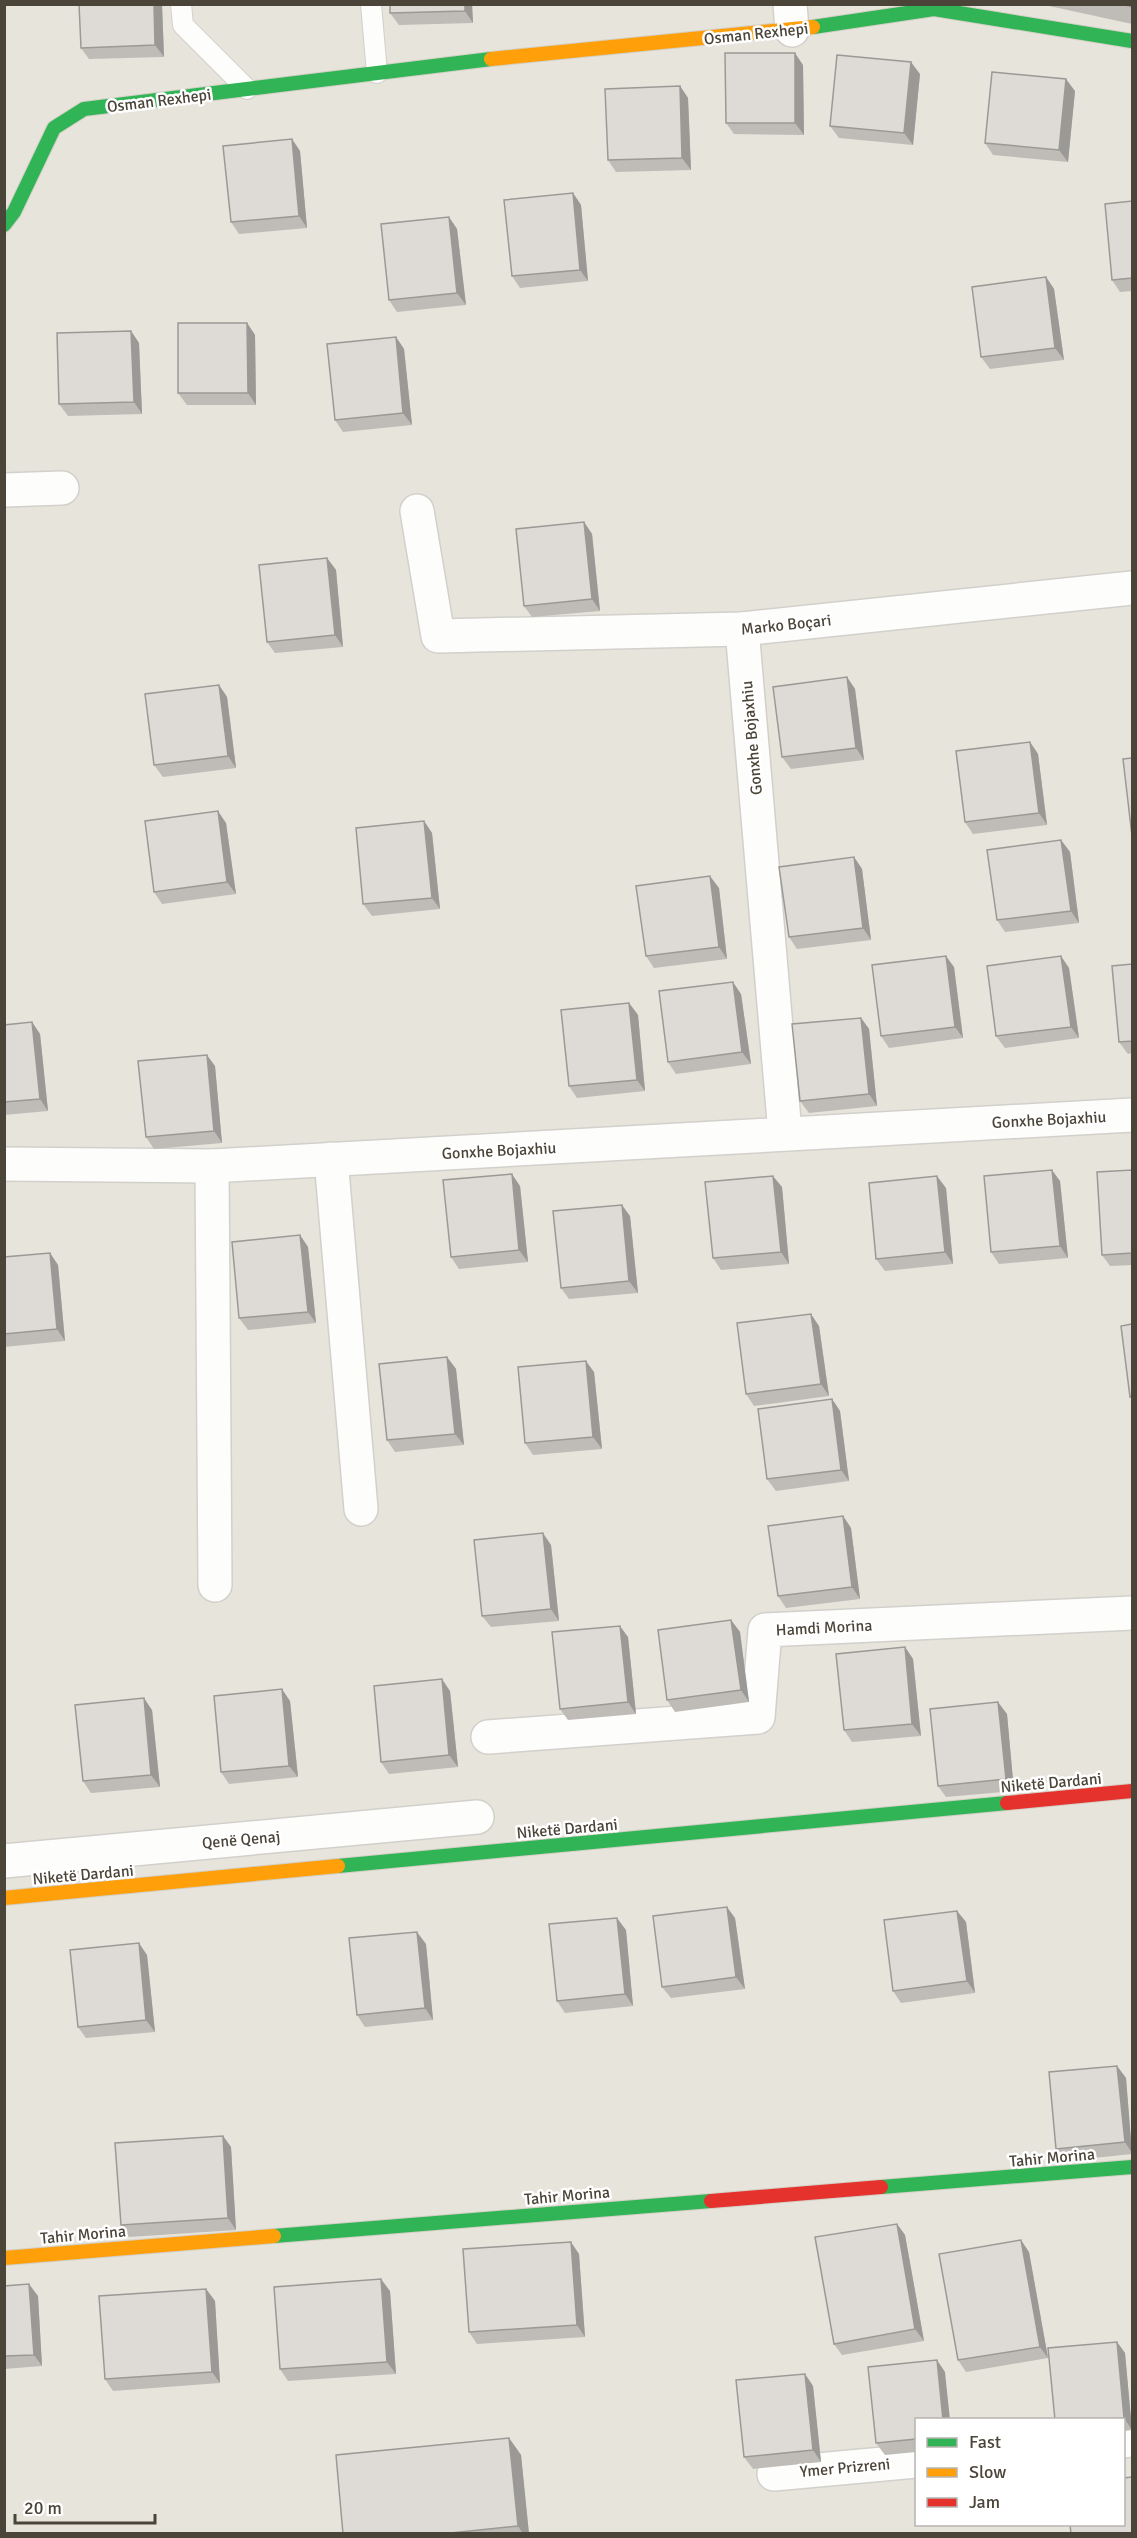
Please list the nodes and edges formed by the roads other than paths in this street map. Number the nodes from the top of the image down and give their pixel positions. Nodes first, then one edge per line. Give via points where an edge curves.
1 (181, 4) edge
2 (371, 4) edge
3 (791, 17) edge
4 (1132, 40) edge
5 (377, 73) junction
6 (247, 89) junction
7 (4, 225) edge
8 (62, 488) dead end
9 (4, 490) edge
10 (417, 511) dead end
11 (1132, 588) edge
12 (742, 629) junction
13 (1132, 1115) edge
14 (785, 1133) junction
15 (331, 1159) junction
16 (4, 1164) edge
17 (212, 1166) junction
18 (361, 1509) dead end
19 (215, 1585) dead end
20 (1132, 1613) edge
21 (488, 1737) dead end
22 (1132, 1791) edge
23 (477, 1817) dead end
24 (4, 1862) edge
25 (4, 1898) edge
26 (1132, 2167) edge
27 (4, 2258) edge
28 (915, 2460) edge
29 (774, 2474) edge

1 - 6 lane via 183,25
2 - 5 lane
3 - 4 street, Osman Rexhepi via 934,9
3 - 5 street, Osman Rexhepi
5 - 6 street, Osman Rexhepi
6 - 7 street, Osman Rexhepi via 84,109 54,128
8 - 9 street
10 - 12 street, Marko Boçari via 438,636
11 - 12 street, Marko Boçari
12 - 14 street, Gonxhe Bojaxhiu
13 - 14 street, Gonxhe Bojaxhiu
14 - 15 street, Gonxhe Bojaxhiu
15 - 17 street, Gonxhe Bojaxhiu
15 - 18 street
16 - 17 street, Gonxhe Bojaxhiu
17 - 19 street
20 - 21 street, Hamdi Morina via 765,1629 758,1717
22 - 25 street, Niketë Dardani
23 - 24 street, Qenë Qenaj
26 - 27 street, Tahir Morina
28 - 29 street, Ymer Prizreni

